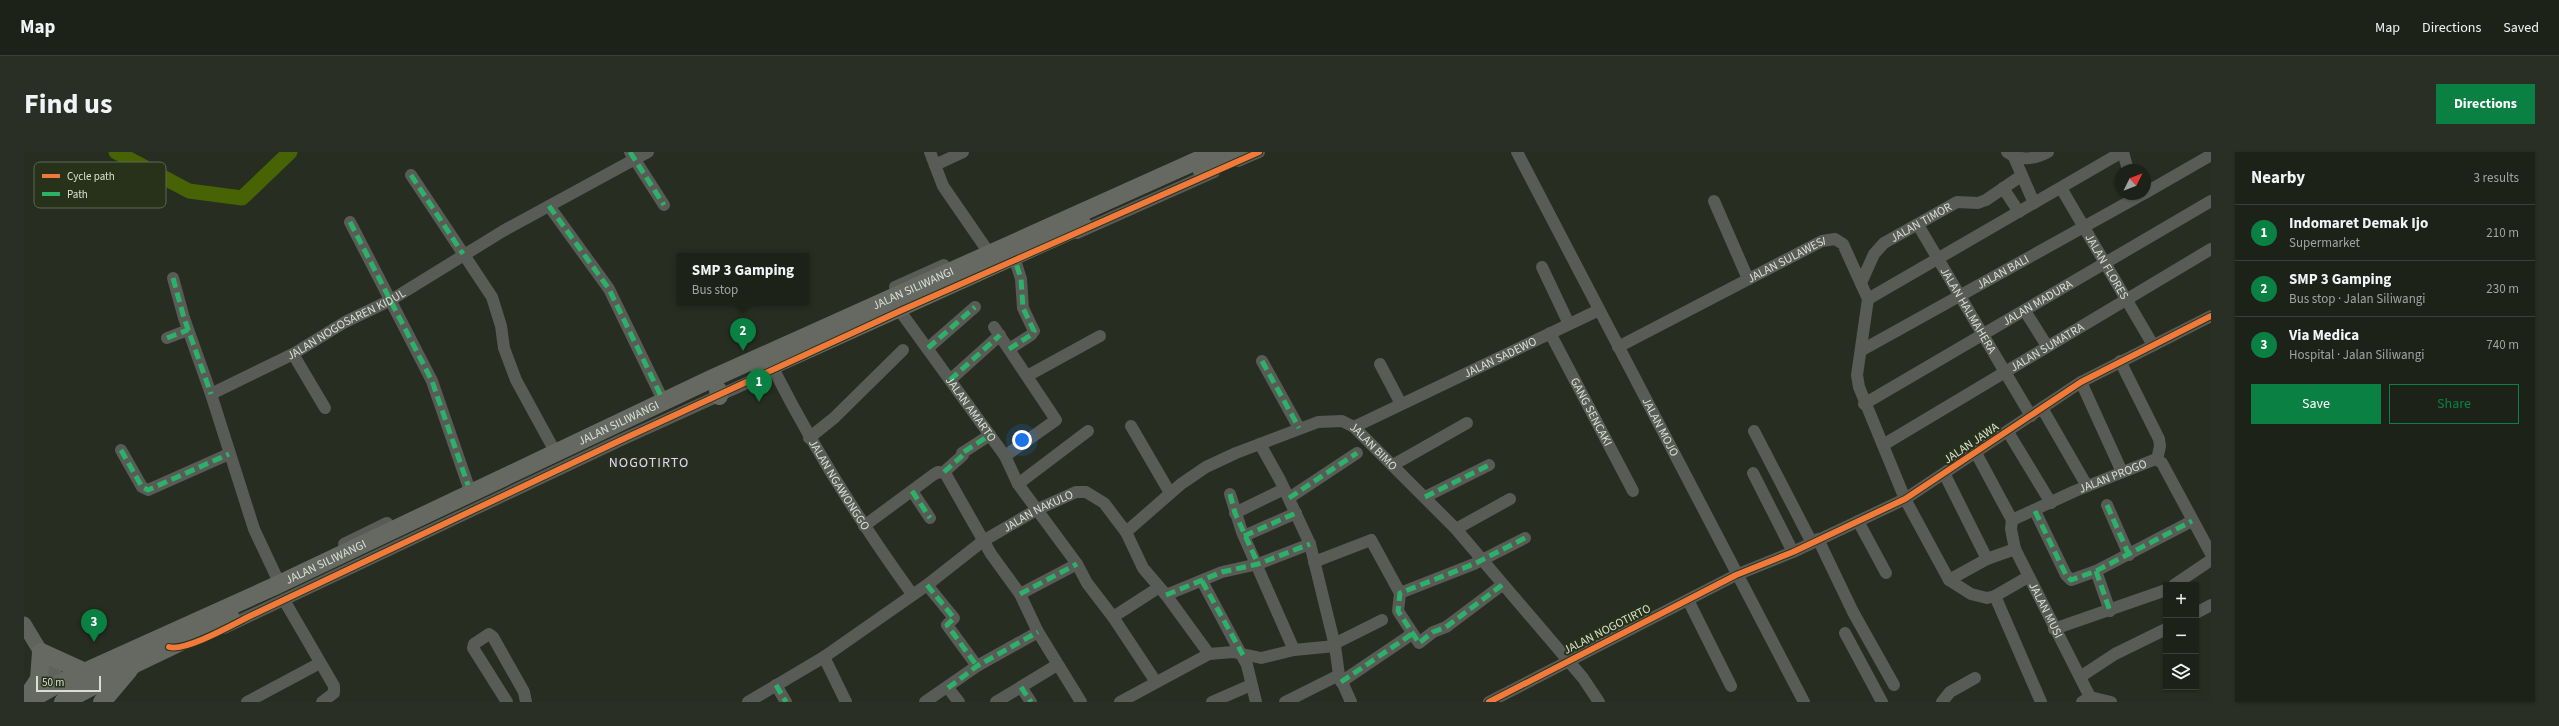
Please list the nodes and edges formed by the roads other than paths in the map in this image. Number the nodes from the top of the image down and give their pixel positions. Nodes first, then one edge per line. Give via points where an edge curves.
1 (648, 152) edge
2 (930, 152) edge
3 (963, 152) edge
4 (1200, 152) edge
5 (1216, 152) edge
6 (1244, 152) edge
7 (1259, 152) edge
8 (1518, 152) edge
9 (2048, 152) edge
10 (2122, 152) edge
11 (633, 155) edge
12 (2010, 155) edge
13 (2207, 158) edge
14 (2126, 164) edge
15 (935, 165) junction
16 (411, 175) dead end
17 (2021, 176) junction
18 (2003, 188) junction
19 (2061, 188) junction
20 (2151, 189) edge
21 (2131, 200) edge
22 (2211, 200) edge
23 (1714, 201) dead end
24 (2034, 203) junction
25 (664, 205) dead end
26 (549, 206) junction
27 (2019, 212) junction
28 (350, 222) dead end
29 (1918, 226) junction
30 (2084, 227) junction
31 (985, 247) junction
32 (2211, 249) edge
33 (463, 254) junction
34 (1938, 259) junction
35 (1015, 260) junction
36 (2105, 264) junction
37 (1542, 267) dead end
38 (173, 278) dead end
39 (923, 278) junction
40 (1748, 279) junction
41 (1861, 283) junction
42 (1960, 296) junction
43 (1868, 299) junction
44 (392, 300) junction
45 (2125, 300) junction
46 (975, 308) dead end
47 (1599, 310) junction
48 (900, 311) junction
49 (2026, 311) junction
50 (2211, 316) edge
51 (1569, 324) junction
52 (188, 330) junction
53 (1550, 333) junction
54 (1984, 335) junction
55 (1100, 336) dead end
56 (167, 338) dead end
57 (2153, 345) junction
58 (2047, 346) junction
59 (1618, 347) junction
60 (928, 348) junction
61 (1009, 349) junction
62 (903, 350) dead end
63 (1862, 350) junction
64 (293, 354) junction
65 (1262, 361) dead end
66 (2120, 361) junction
67 (1380, 364) dead end
68 (774, 370) junction
69 (2004, 371) junction
70 (1027, 376) junction
71 (950, 380) junction
72 (2081, 382) junction
73 (714, 385) junction
74 (211, 394) junction
75 (661, 396) junction
76 (1401, 404) junction
77 (1864, 404) junction
78 (325, 408) dead end
79 (2042, 408) junction
80 (2031, 416) junction
81 (1467, 423) dead end
82 (1131, 426) dead end
83 (1354, 427) junction
84 (1299, 428) junction
85 (1754, 430) dead end
86 (1088, 431) dead end
87 (2008, 432) junction
88 (990, 435) junction
89 (809, 438) junction
90 (1260, 444) junction
91 (1883, 445) junction
92 (552, 446) junction
93 (121, 450) dead end
94 (1357, 453) dead end
95 (1976, 453) junction
96 (229, 454) junction
97 (1005, 456) junction
98 (2157, 460) junction
99 (1393, 465) junction
100 (1489, 466) dead end
101 (944, 472) junction
102 (2122, 472) junction
103 (1753, 473) dead end
104 (1944, 475) junction
105 (1018, 484) junction
106 (468, 485) junction
107 (2087, 486) junction
108 (912, 491) junction
109 (1633, 491) dead end
110 (1170, 493) junction
111 (1286, 493) junction
112 (1230, 494) dead end
113 (1425, 497) junction
114 (1510, 499) dead end
115 (1905, 499) junction
116 (2051, 503) junction
117 (2107, 505) dead end
118 (1038, 509) junction
119 (2035, 511) junction
120 (1296, 513) junction
121 (1235, 514) junction
122 (930, 518) dead end
123 (2012, 520) junction
124 (1858, 521) junction
125 (2192, 521) junction
126 (864, 526) junction
127 (1456, 529) junction
128 (1126, 532) junction
129 (1244, 536) junction
130 (1525, 538) dead end
131 (984, 541) junction
132 (1815, 541) junction
133 (1310, 544) junction
134 (2015, 549) junction
135 (1792, 552) junction
136 (2211, 554) edge
137 (2129, 555) junction
138 (1987, 559) junction
139 (1481, 560) junction
140 (2211, 560) edge
141 (1314, 562) junction
142 (1077, 564) junction
143 (1258, 564) junction
144 (2096, 571) junction
145 (1886, 574) dead end
146 (1736, 575) junction
147 (2028, 576) junction
148 (277, 578) junction
149 (1949, 580) junction
150 (1202, 581) junction
151 (2178, 582) edge
152 (927, 585) junction
153 (1502, 585) junction
154 (2163, 591) edge
155 (1162, 592) junction
156 (1400, 593) junction
157 (912, 594) junction
158 (1020, 594) junction
159 (1995, 596) junction
160 (284, 600) junction
161 (1688, 600) junction
162 (2211, 605) edge
163 (2110, 611) junction
164 (2199, 611) edge
165 (1113, 616) junction
166 (1382, 620) dead end
167 (24, 624) edge
168 (2054, 629) junction
169 (2163, 630) edge
170 (1038, 632) junction
171 (1845, 633) dead end
172 (1412, 634) junction
173 (166, 642) junction
174 (1334, 645) junction
175 (1294, 650) junction
176 (41, 652) junction
177 (1209, 654) junction
178 (1242, 655) junction
179 (824, 657) junction
180 (1569, 661) junction
181 (320, 663) junction
182 (134, 664) junction
183 (1057, 665) junction
184 (977, 666) junction
185 (84, 672) junction
186 (2080, 677) junction
187 (1975, 678) dead end
188 (1340, 679) junction
189 (1156, 682) junction
190 (60, 683) junction
191 (776, 685) junction
192 (1251, 685) junction
193 (1894, 685) dead end
194 (1731, 686) dead end
195 (1021, 687) junction
196 (948, 688) junction
197 (2086, 700) edge
198 (25, 701) edge
199 (68, 701) edge
200 (1123, 701) edge
201 (1945, 701) edge
202 (102, 702) edge
203 (247, 702) edge
204 (322, 702) edge
205 (507, 702) edge
206 (526, 702) edge
207 (748, 702) edge
208 (786, 702) edge
209 (846, 702) edge
210 (925, 702) edge
211 (959, 702) edge
212 (996, 702) edge
213 (1030, 702) edge
214 (1081, 702) edge
215 (1212, 702) edge
216 (1256, 702) edge
217 (1285, 702) edge
218 (1351, 702) edge
219 (1488, 702) edge
220 (1599, 702) edge
221 (1804, 702) edge
222 (1882, 702) edge
223 (2041, 702) edge
224 (2111, 702) edge

1 - 11 street, JALAN NOGOSAREN KIDUL
2 - 15 street
3 - 15 street
4 - 31 street
5 - 39 highway, JALAN SILIWANGI
6 - 73 highway, JALAN SILIWANGI
7 - 35 street
8 - 47 street, JALAN MOJO
9 - 12 street via 2038,157
10 - 14 street
10 - 19 street
11 - 25 street
11 - 26 street, JALAN NOGOSAREN KIDUL
12 - 17 street
13 - 20 street, JALAN BALI
15 - 31 street via 943,186
16 - 33 street
17 - 18 street, JALAN TIMOR
17 - 24 street
18 - 27 street
18 - 29 street, JALAN TIMOR via 1978,204 1957,202
19 - 24 street
19 - 30 street, JALAN FLORES
21 - 30 street, JALAN BALI
22 - 36 street, JALAN MADURA
23 - 40 street
24 - 27 street
26 - 33 street, JALAN NOGOSAREN KIDUL
26 - 75 street via 609,289
27 - 34 street
28 - 44 street
29 - 34 street, JALAN HALMAHERA
29 - 41 street, JALAN TIMOR via 1877,248
30 - 36 street, JALAN FLORES
30 - 42 street, JALAN BALI
31 - 39 street
32 - 45 street, JALAN SUMATRA
33 - 44 street, JALAN NOGOSAREN KIDUL
33 - 92 street via 492,297 501,326 504,348 516,380
34 - 42 street, JALAN HALMAHERA
34 - 43 street
35 - 48 street
35 - 61 street via 1021,279 1023,308 1034,330 1031,335
36 - 45 street, JALAN FLORES
36 - 49 street, JALAN MADURA
37 - 51 street
38 - 52 street
39 - 73 highway, JALAN SILIWANGI
40 - 41 street, JALAN SULAWESI via 1829,238 1843,244
40 - 59 street, JALAN SULAWESI
41 - 43 street, JALAN SULAWESI
42 - 54 street, JALAN HALMAHERA
42 - 63 street, JALAN BALI
43 - 63 street
44 - 64 street, JALAN NOGOSAREN KIDUL via 345,322
44 - 106 street via 432,381
45 - 57 street, JALAN FLORES
45 - 58 street, JALAN SUMATRA
46 - 60 street
47 - 51 street, JALAN SADEWO
47 - 59 street, JALAN MOJO
48 - 60 street, JALAN AMARTO
48 - 68 street
49 - 54 street, JALAN MADURA
49 - 58 street
50 - 57 street, JALAN JAWA
51 - 53 street, JALAN SADEWO
52 - 56 street
52 - 74 street
53 - 76 street, JALAN SADEWO
53 - 109 street, GANG SENCAKI
54 - 69 street, JALAN HALMAHERA
54 - 77 street, JALAN MADURA
55 - 70 street
57 - 66 street, JALAN JAWA
58 - 69 street, JALAN SUMATRA
59 - 146 street, JALAN MOJO
60 - 71 street, JALAN AMARTO
61 - 70 street
61 - 71 street via 997,331
62 - 89 street via 834,418
63 - 77 street via 1857,375
64 - 74 street, JALAN NOGOSAREN KIDUL
64 - 78 street
65 - 84 street
66 - 72 street, JALAN JAWA
66 - 98 street via 2159,439
67 - 76 street
68 - 73 street
68 - 89 street, JALAN NGAWONGGO
69 - 80 street, JALAN HALMAHERA
69 - 91 street, JALAN SUMATRA
70 - 97 street via 1053,413 1056,422
71 - 88 street, JALAN AMARTO
72 - 79 street, JALAN JAWA
72 - 102 street
73 - 75 street
73 - 160 street via 621,440
73 - 173 highway, JALAN SILIWANGI via 275,586
74 - 96 street
75 - 92 street
76 - 83 street, JALAN SADEWO
77 - 91 street
79 - 80 street, JALAN JAWA
79 - 107 street
80 - 87 street, JALAN JAWA
81 - 99 street
82 - 110 street
83 - 84 street, JALAN BIMO via 1342,421 1331,421
83 - 99 street, JALAN BIMO
84 - 90 street, JALAN BIMO
85 - 132 street
86 - 105 street
87 - 95 street, JALAN JAWA
87 - 116 street
88 - 97 street, JALAN AMARTO
88 - 101 street via 962,453 963,456
89 - 126 street, JALAN NGAWONGGO
90 - 110 street, JALAN BIMO via 1206,467
90 - 111 street
91 - 115 street
92 - 106 street
93 - 96 street via 142,487 148,490
94 - 111 street
95 - 104 street, JALAN JAWA
95 - 123 street
96 - 148 street via 254,529
97 - 105 street, JALAN AMARTO
98 - 102 street, JALAN PROGO
98 - 125 street, JALAN PROGO via 2163,465
99 - 113 street, JALAN BIMO
100 - 113 street
101 - 108 street via 938,472
101 - 131 street via 949,476
102 - 107 street, JALAN PROGO
103 - 135 street
104 - 115 street, JALAN JAWA
104 - 138 street
105 - 118 street, JALAN AMARTO
106 - 148 street
107 - 116 street, JALAN PROGO
108 - 122 street
108 - 126 street
110 - 128 street, JALAN BIMO
111 - 120 street
111 - 121 street
112 - 121 street
113 - 127 street, JALAN BIMO
114 - 127 street
115 - 124 street, JALAN JAWA
115 - 149 street
116 - 119 street, JALAN PROGO
117 - 137 street
118 - 128 street, JALAN NAKULO via 1076,492 1086,492 1104,503
118 - 131 street, JALAN NAKULO
118 - 142 street, JALAN AMARTO
119 - 123 street, JALAN PROGO
119 - 144 street via 2067,578 2074,580
120 - 129 street
120 - 133 street
121 - 129 street
123 - 134 street, JALAN MUSI
124 - 132 street, JALAN JAWA
124 - 145 street
125 - 136 street, JALAN PROGO
125 - 137 street
126 - 157 street, JALAN NGAWONGGO
127 - 139 street, JALAN BIMO
128 - 155 street, JALAN NAKULO via 1143,568
129 - 143 street
130 - 139 street
131 - 152 street, JALAN NAKULO
131 - 158 street
132 - 135 street, JALAN JAWA
132 - 193 street
133 - 141 street
133 - 143 street
134 - 138 street
134 - 147 street, JALAN MUSI
135 - 146 street, JALAN JAWA
137 - 144 street
138 - 149 street
139 - 153 street, JALAN BIMO
139 - 156 street
140 - 151 street
141 - 156 street via 1371,540
141 - 174 street
142 - 158 street
142 - 165 street, JALAN AMARTO via 1087,583
143 - 150 street via 1222,572
143 - 175 street
144 - 163 street
146 - 161 street, JALAN NOGOTIRTO
146 - 221 street, JALAN MOJO
147 - 159 street
147 - 168 street, JALAN MUSI
148 - 173 street via 167,630
149 - 159 street via 1971,594 1987,598
150 - 155 street
150 - 178 street
152 - 157 street, JALAN NAKULO
152 - 184 street via 954,618 946,625
153 - 172 street via 1419,643
153 - 180 street, JALAN BIMO
154 - 163 street
155 - 165 street
155 - 177 street, JALAN NAKULO
156 - 172 street via 1398,611
157 - 179 street, JALAN NAKULO
158 - 170 street
159 - 223 street
160 - 173 street via 190,644 177,648
160 - 181 street
161 - 180 street, JALAN NOGOTIRTO
161 - 194 street
162 - 164 street
163 - 168 street
165 - 189 street, JALAN AMARTO
166 - 174 street
167 - 176 main road
168 - 186 street, JALAN MUSI
169 - 186 street via 2115,654
170 - 183 street
170 - 184 street
171 - 222 street
172 - 188 street
173 - 182 highway, JALAN SILIWANGI
173 - 185 highway, JALAN SILIWANGI
174 - 175 street
174 - 188 street
175 - 178 street via 1261,658
176 - 185 highway
176 - 190 main road
176 - 198 highway via 39,679
177 - 178 street via 1233,652
177 - 189 street
178 - 192 street via 1249,671
179 - 191 street, JALAN NAKULO
179 - 209 street
180 - 219 street, JALAN NOGOTIRTO
180 - 220 street, JALAN BIMO
181 - 203 street
181 - 204 street via 334,686 334,693
182 - 199 highway, JALAN SILIWANGI
182 - 202 highway
183 - 195 street
183 - 214 street
184 - 196 street
185 - 190 highway, JALAN SILIWANGI
186 - 197 street, JALAN MUSI
187 - 201 street via 1950,692
188 - 217 street
188 - 218 street
189 - 200 street
190 - 198 highway, JALAN SILIWANGI
190 - 199 main road
191 - 207 street, JALAN NAKULO
191 - 208 street
192 - 215 street
192 - 216 street
195 - 212 street
195 - 213 street
196 - 210 street
196 - 211 street
197 - 224 street
205 - 206 street via 473,648 474,644 489,634 495,640 524,692

